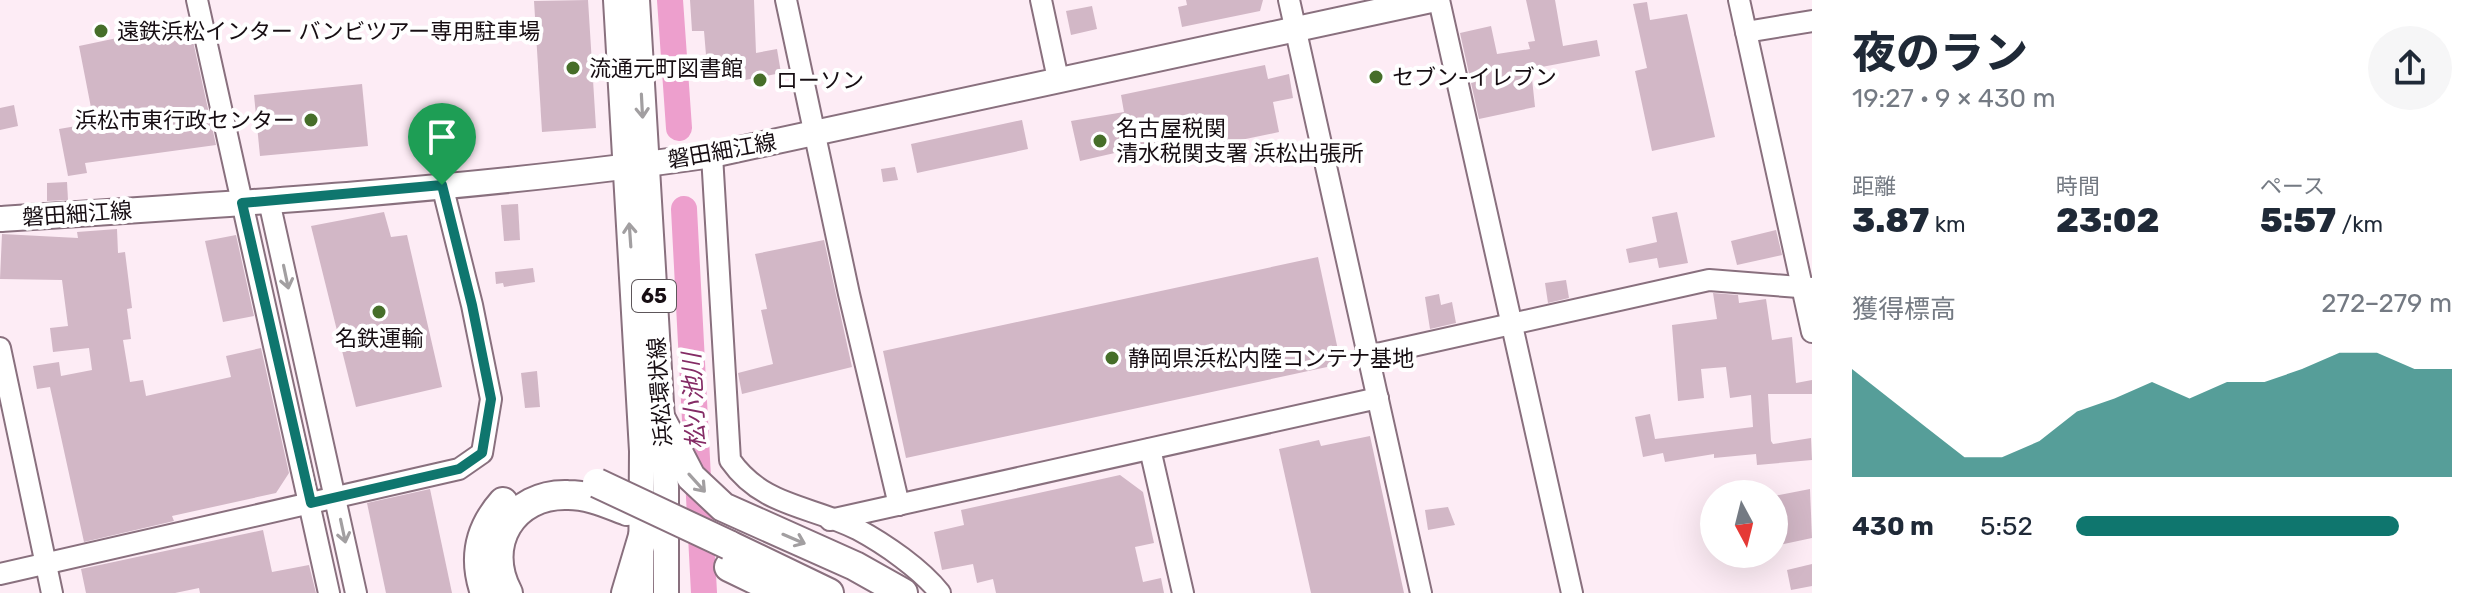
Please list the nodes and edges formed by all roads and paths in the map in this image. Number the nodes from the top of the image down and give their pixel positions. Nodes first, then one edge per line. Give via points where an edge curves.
1 (197, 0) edge
2 (616, 0) edge
3 (637, 0) edge
4 (786, 0) edge
5 (1041, 0) edge
6 (1289, 0) edge
7 (1431, 0) edge
8 (1439, 0) edge
9 (1739, 0) edge
10 (1812, 21) edge
11 (1296, 29) junction
12 (1746, 32) junction
13 (1058, 79) junction
14 (816, 133) junction
15 (712, 155) junction
16 (635, 166) junction
17 (442, 185) junction
18 (269, 201) junction
19 (242, 203) junction
20 (0, 219) edge
21 (1808, 287) edge
22 (1513, 323) junction
23 (1812, 332) edge
24 (0, 348) edge
25 (1368, 356) junction
26 (1378, 398) junction
27 (662, 421) junction
28 (1150, 449) junction
29 (335, 499) junction
30 (311, 503) junction
31 (899, 505) junction
32 (830, 520) junction
33 (643, 536) junction
34 (729, 556) junction
35 (46, 564) junction
36 (0, 574) edge
37 (52, 593) edge
38 (329, 593) edge
39 (356, 593) edge
40 (485, 593) edge
41 (508, 593) edge
42 (626, 593) edge
43 (641, 593) edge
44 (666, 593) edge
45 (783, 593) edge
46 (829, 593) edge
47 (903, 593) edge
48 (940, 593) edge
49 (1183, 593) edge
50 (1421, 593) edge
51 (1572, 593) edge

1 - 19 street
2 - 16 main road, 浜松環状線 / 65
3 -> 16 main road, 浜松環状線 / 65
4 - 14 street
5 - 13 street
6 - 11 street
7 - 11 main road, 磐田細江線
8 - 22 street
9 - 12 street
10 - 12 street
11 - 13 main road, 磐田細江線
11 - 25 street
12 - 21 street
13 - 14 main road, 磐田細江線
14 - 15 main road, 磐田細江線
14 - 31 street
15 - 16 main road, 磐田細江線
15 - 32 street via 730,460 745,482
16 - 17 main road, 磐田細江線
16 - 27 main road, 浜松環状線 / 65
33 -> 16 main road, 浜松環状線 / 65
17 - 18 main road, 磐田細江線
17 - 29 street via 491,399 482,453 459,469
18 - 19 main road, 磐田細江線
18 -> 29 street
19 - 20 main road, 磐田細江線
19 - 30 street
21 - 22 street via 1709,280
21 - 23 street
22 - 25 street
22 - 51 street
24 - 35 street
25 - 26 street
26 - 28 street
26 - 50 street
27 - 44 main road, 浜松環状線 / 65
27 -> 47 highway via 691,477 723,507
28 - 31 street
28 - 49 street
29 - 30 street
29 -> 39 street
30 - 35 street
30 - 38 street
31 - 32 street
32 - 48 street via 857,530 930,580
33 - 42 highway
33 - 43 main road, 浜松環状線 / 65
34 - 40 highway, bridge via 597,483 542,479 505,499 482,534 478,558
34 - 41 highway via 595,498 568,495 531,504 504,528 496,557
34 - 45 highway
34 - 46 highway
35 - 36 street
35 - 37 street

